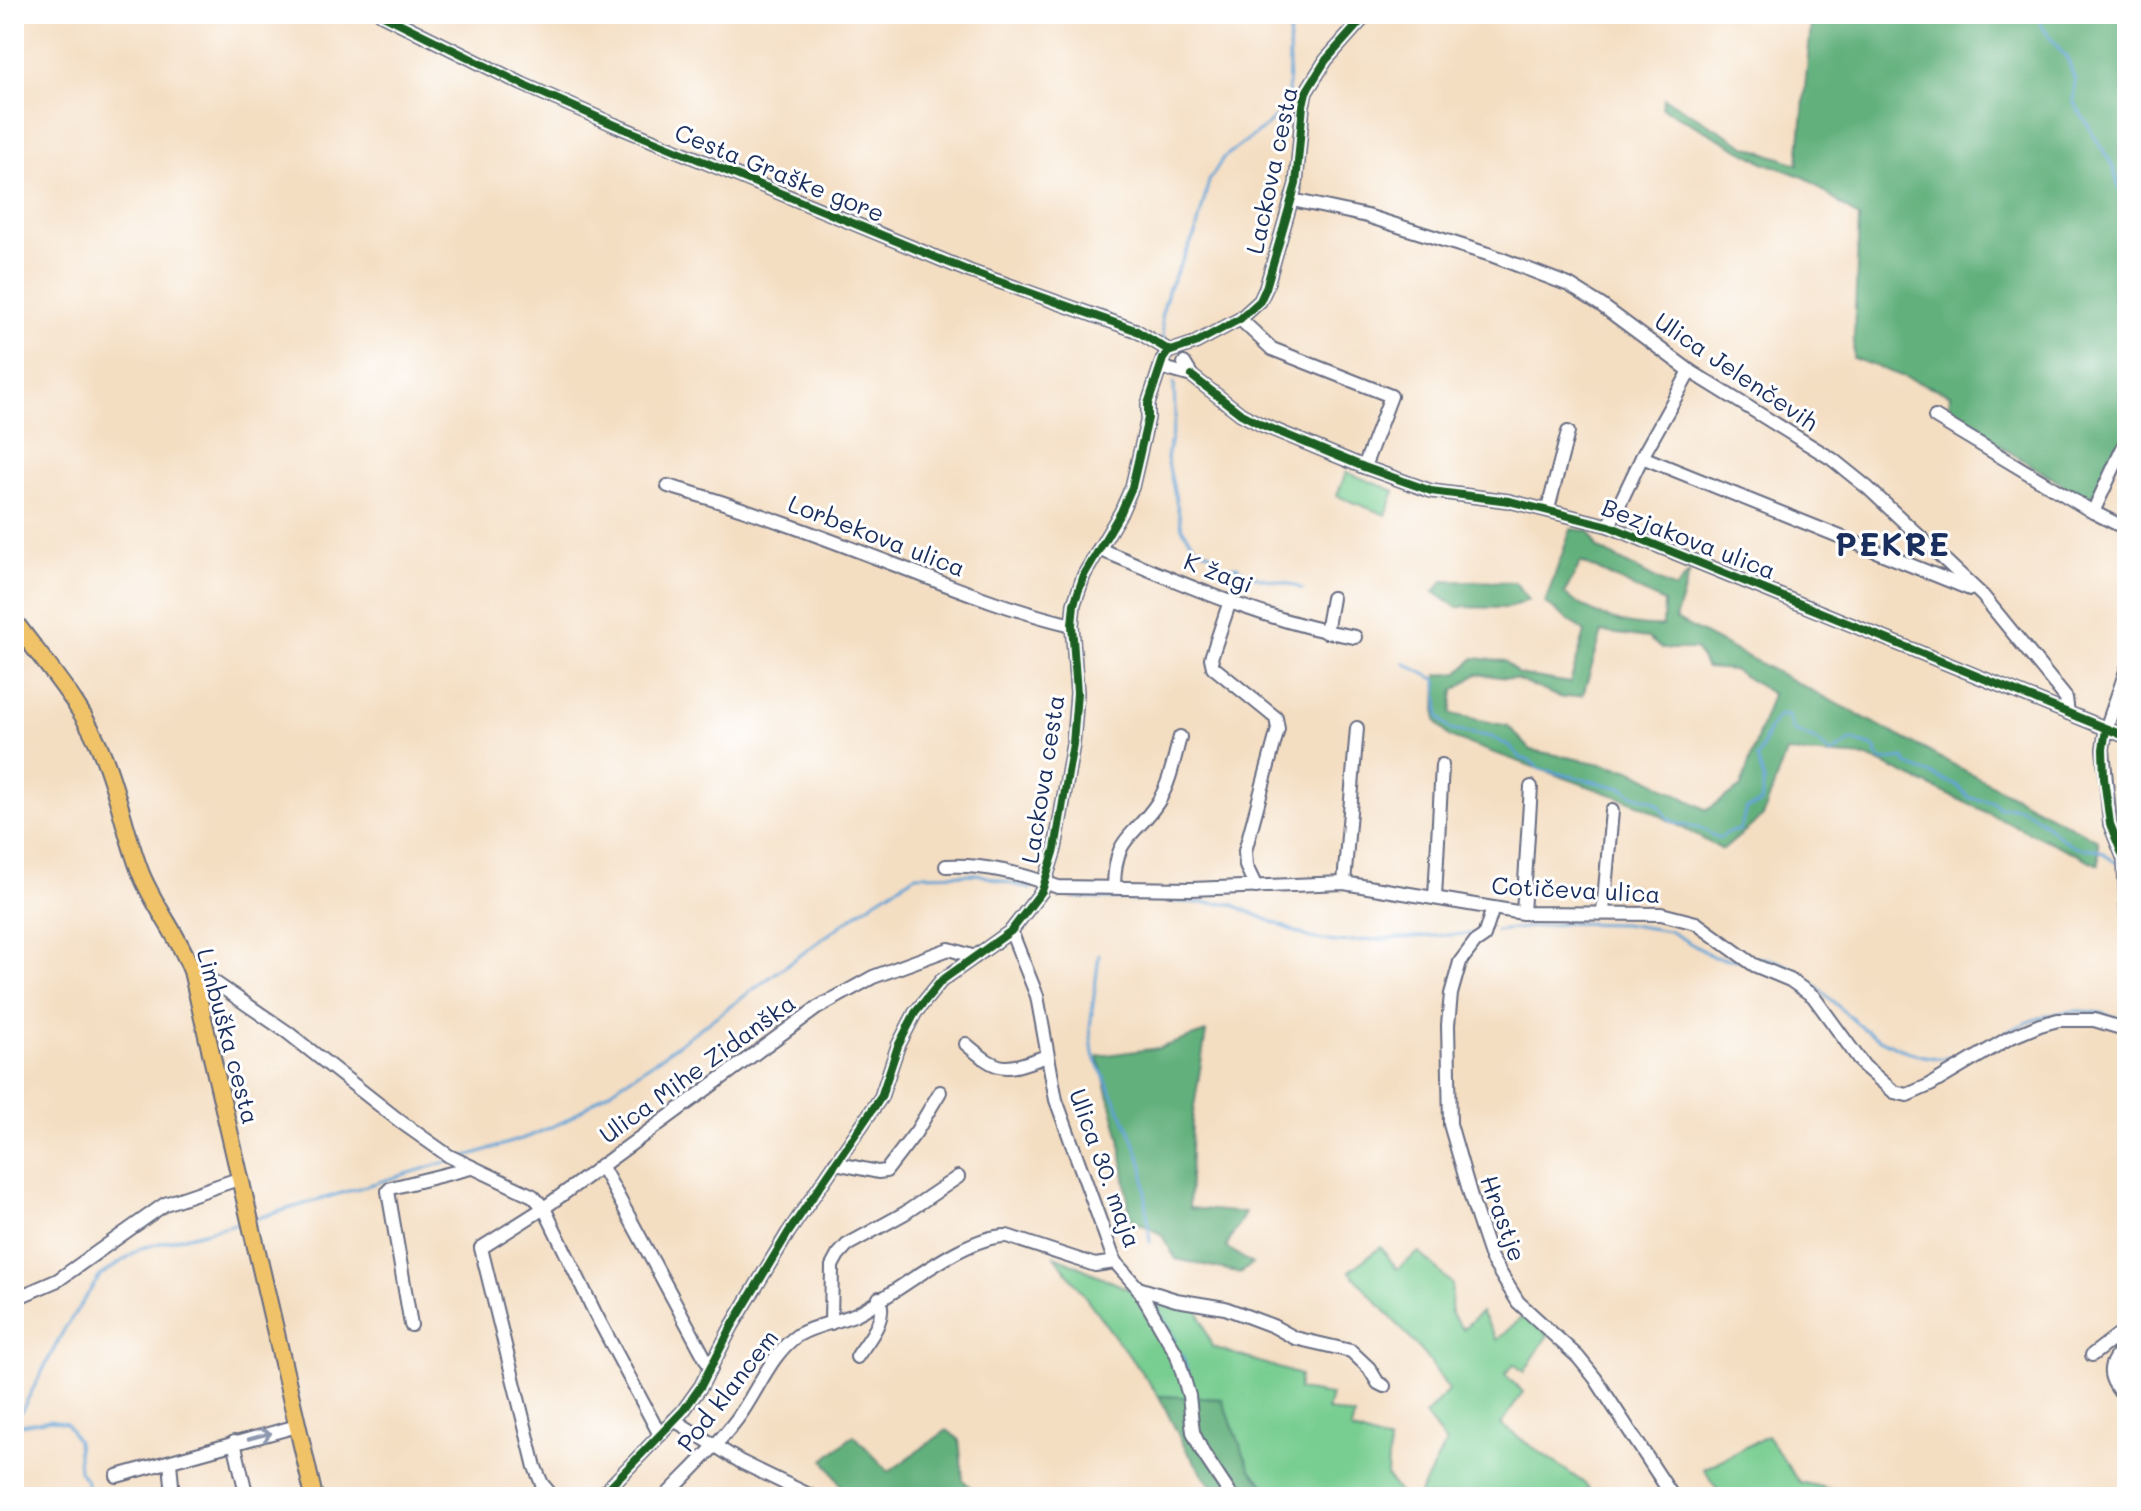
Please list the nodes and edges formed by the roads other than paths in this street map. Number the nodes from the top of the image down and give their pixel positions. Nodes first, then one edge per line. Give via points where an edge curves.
1 (381, 14) edge
2 (1367, 14) edge
3 (1292, 200) junction
4 (1240, 319) junction
5 (1173, 360) junction
6 (1690, 371) junction
7 (1935, 417) dead end
8 (1568, 432) dead end
9 (2127, 439) edge
10 (1642, 457) junction
11 (1364, 467) junction
12 (668, 486) dead end
13 (1548, 509) junction
14 (2093, 512) junction
15 (1609, 526) junction
16 (2127, 529) edge
17 (1099, 549) junction
18 (1983, 596) junction
19 (1332, 598) dead end
20 (1230, 601) junction
21 (14, 621) edge
22 (1072, 625) junction
23 (1326, 632) junction
24 (1355, 637) dead end
25 (2127, 668) edge
26 (2068, 713) junction
27 (1357, 728) dead end
28 (2106, 729) junction
29 (1180, 737) dead end
30 (2127, 737) edge
31 (1442, 765) dead end
32 (1531, 787) dead end
33 (1612, 811) dead end
34 (946, 866) dead end
35 (1046, 883) junction
36 (1344, 883) junction
37 (1114, 886) junction
38 (1256, 887) junction
39 (1435, 897) junction
40 (1493, 908) junction
41 (1603, 912) junction
42 (1523, 913) junction
43 (2127, 919) edge
44 (1011, 931) junction
45 (975, 957) junction
46 (192, 971) junction
47 (2125, 1026) edge
48 (966, 1044) dead end
49 (1047, 1056) junction
50 (940, 1092) dead end
51 (835, 1163) junction
52 (601, 1165) junction
53 (471, 1168) junction
54 (958, 1177) dead end
55 (241, 1178) junction
56 (544, 1208) junction
57 (1115, 1262) junction
58 (1138, 1288) junction
59 (879, 1298) junction
60 (14, 1299) edge
61 (831, 1323) junction
62 (411, 1325) dead end
63 (2127, 1328) edge
64 (2127, 1346) edge
65 (2092, 1355) dead end
66 (857, 1357) dead end
67 (711, 1369) junction
68 (1384, 1386) dead end
69 (2127, 1400) edge
70 (674, 1420) junction
71 (297, 1426) junction
72 (660, 1435) junction
73 (234, 1442) junction
74 (715, 1447) junction
75 (170, 1462) junction
76 (117, 1476) dead end
77 (666, 1496) edge
78 (811, 1496) edge
79 (173, 1497) edge
80 (247, 1497) edge
81 (314, 1497) edge
82 (553, 1497) edge
83 (600, 1497) edge
84 (1232, 1497) edge
85 (1673, 1497) edge

1 - 5 street, Cesta Graške gore via 573,108 745,181 983,277 1121,325 1147,337
2 - 3 street, Lackova cesta via 1306,92
3 - 4 street, Lackova cesta via 1266,288
3 - 6 street, Ulica Jelenčevih via 1430,234 1569,285
4 - 5 street, Lackova cesta
4 - 11 street via 1272,349 1391,396
5 - 11 street, Bezjakova ulica via 1241,414
5 - 17 street, Lackova cesta via 1148,404 1129,496
6 - 10 street
6 - 18 street, Ulica Jelenčevih via 1832,459
7 - 14 street
8 - 13 street
9 - 14 street
10 - 15 street
10 - 18 street
11 - 13 street, Bezjakova ulica via 1431,491
12 - 22 street, Lorbekova ulica
13 - 15 street, Bezjakova ulica
14 - 16 street
15 - 26 street, Bezjakova ulica
17 - 20 street, K žagi
17 - 22 street, Lackova cesta via 1084,575
18 - 26 street, Ulica Jelenčevih via 2066,698
19 - 23 street
20 - 23 street, K žagi
20 - 38 street via 1211,658 1213,667 1276,718 1278,729 1245,851
21 - 46 main road, Limbuška cesta via 59,677 95,737 142,877
22 - 35 street, Lackova cesta via 1076,711
23 - 24 street, K žagi
25 - 28 street
26 - 28 street, Bezjakova ulica
27 - 36 street
28 - 30 street, Bezjakova ulica
28 - 43 street via 2107,800 2124,864
29 - 37 street via 1165,789 1119,847
31 - 39 street
32 - 42 street
33 - 41 street
34 - 35 street, Cotičeva ulica via 995,869
35 - 37 street, Cotičeva ulica
35 - 44 street, Lackova cesta
36 - 38 street, Cotičeva ulica
36 - 39 street, Cotičeva ulica
37 - 38 street, Cotičeva ulica
39 - 40 street, Cotičeva ulica
40 - 42 street, Cotičeva ulica
40 - 85 street, Hrastje via 1484,936 1460,962 1448,1025 1450,1124 1473,1204 1491,1258 1518,1302 1595,1378
41 - 42 street, Cotičeva ulica
41 - 47 street, Cotičeva ulica via 1661,914 1696,923 1745,959 1813,996 1864,1066 1894,1092 1907,1095 2040,1025 2094,1020
44 - 45 street, Lackova cesta
44 - 49 street, Ulica 30. maja via 1037,996
45 - 51 street, Lackova cesta via 941,981 915,1013 881,1097
45 - 52 street, Ulica Mihe Zidanška via 949,949 873,977 817,1008
46 - 53 street via 287,1032 401,1122
46 - 55 main road, Limbuška cesta
48 - 49 street via 1003,1069
49 - 57 street, Ulica 30. maja via 1056,1100
50 - 51 street via 886,1171
51 - 67 street, Lackova cesta via 732,1326
52 - 56 street, Ulica Mihe Zidanška
52 - 67 street
53 - 56 street via 533,1196
53 - 62 street via 388,1191
54 - 61 street via 838,1255 832,1266
55 - 60 street via 165,1204 58,1280
55 - 71 main road, Limbuška cesta
56 - 72 street
56 - 82 street, Ulica Mihe Zidanška via 481,1248 535,1467
57 - 58 street, Ulica 30. maja
57 - 59 street, Pod klancem via 1095,1265 1021,1239 996,1236 968,1246
58 - 68 street via 1225,1308 1295,1338 1351,1351
58 - 84 street via 1177,1355 1193,1432
59 - 61 street, Pod klancem
59 - 66 street via 881,1314
61 - 74 street, Pod klancem via 799,1335 779,1355
63 - 65 street
64 - 69 street via 2110,1364 2115,1387
67 - 70 street, Lackova cesta
70 - 72 street, Lackova cesta
70 - 74 street
73 -> 71 street
71 - 81 main road, Limbuška cesta
72 - 83 street, Lackova cesta
73 - 75 street
73 - 80 street
74 - 77 street, Pod klancem
74 - 78 street
75 - 76 street
75 - 79 street

